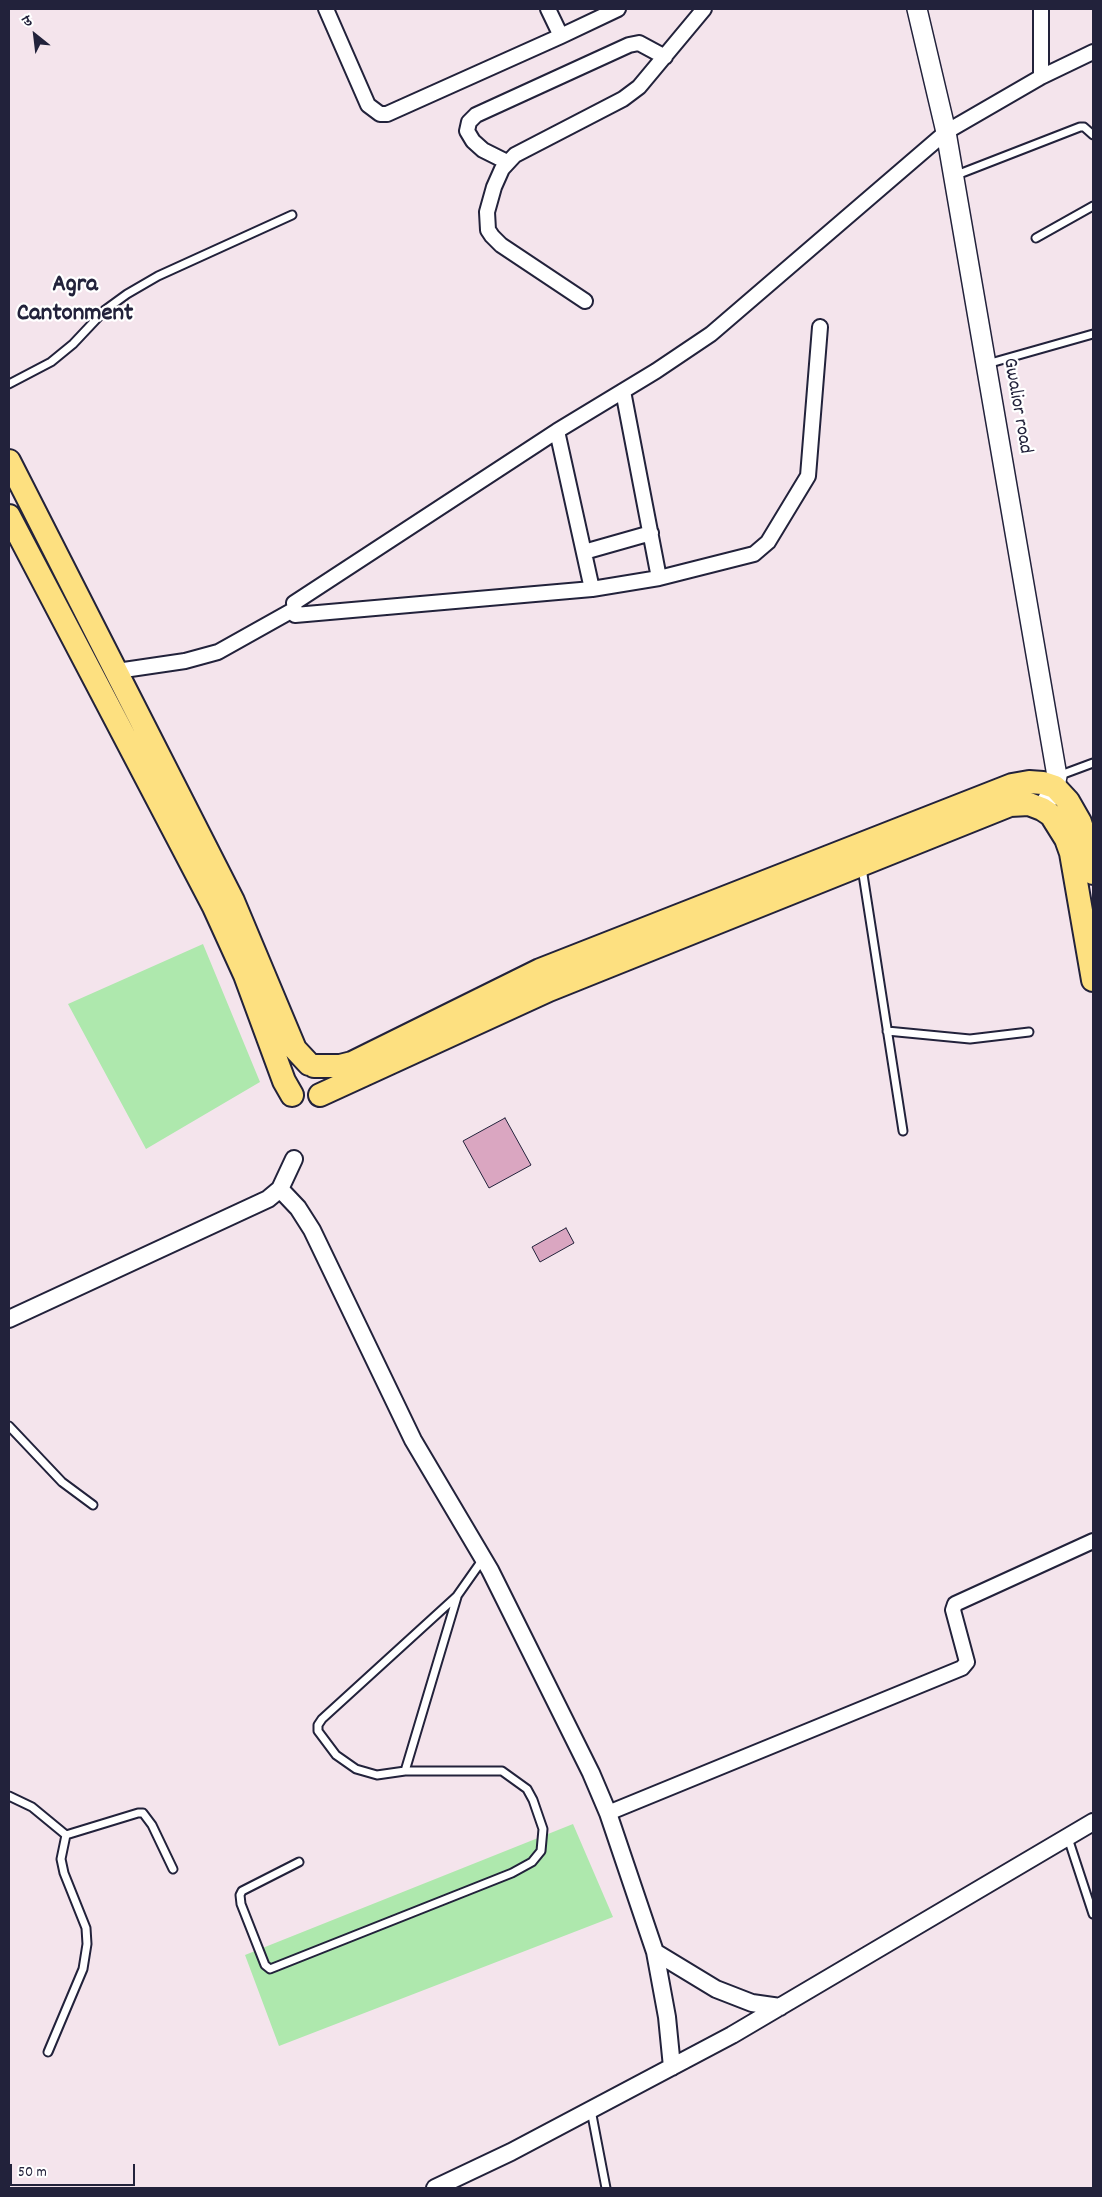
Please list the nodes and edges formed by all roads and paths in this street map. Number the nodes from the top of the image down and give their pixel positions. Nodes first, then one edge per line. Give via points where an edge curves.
1 (326, 9) edge
2 (548, 9) edge
3 (618, 9) edge
4 (704, 9) edge
5 (917, 9) edge
6 (1041, 9) edge
7 (561, 36) junction
8 (1093, 52) edge
9 (665, 57) junction
10 (1040, 77) junction
11 (946, 132) junction
12 (1093, 135) edge
13 (507, 162) junction
14 (954, 176) junction
15 (1093, 206) edge
16 (292, 215) dead end
17 (1036, 238) dead end
18 (585, 301) dead end
19 (820, 327) dead end
20 (1093, 334) edge
21 (986, 364) junction
22 (9, 384) edge
23 (623, 391) junction
24 (557, 431) junction
25 (9, 461) edge
26 (9, 516) edge
27 (651, 533) junction
28 (584, 552) junction
29 (659, 578) junction
30 (592, 589) junction
31 (293, 610) junction
32 (117, 671) junction
33 (1093, 763) edge
34 (1056, 782) junction
35 (1042, 808) junction
36 (862, 865) junction
37 (1093, 873) edge
38 (1093, 980) edge
39 (887, 1031) junction
40 (1029, 1032) dead end
41 (312, 1065) junction
42 (292, 1095) junction
43 (320, 1095) junction
44 (903, 1131) dead end
45 (294, 1159) dead end
46 (280, 1189) junction
47 (9, 1319) edge
48 (9, 1426) edge
49 (93, 1505) dead end
50 (1093, 1542) edge
51 (483, 1559) junction
52 (457, 1596) junction
53 (406, 1771) junction
54 (9, 1796) edge
55 (608, 1813) junction
56 (1093, 1822) edge
57 (66, 1835) junction
58 (1068, 1838) junction
59 (299, 1862) dead end
60 (173, 1869) dead end
61 (1093, 1914) edge
62 (655, 1952) junction
63 (780, 2007) junction
64 (48, 2052) dead end
65 (672, 2067) junction
66 (591, 2108) junction
67 (435, 2188) edge
68 (606, 2188) edge

1 - 7 street via 368,105 380,114
2 - 7 street
3 - 7 street
4 - 9 street
5 - 11 main road, Gwalior road
6 - 10 street
8 - 10 street
9 - 13 street via 623,99 563,128
9 - 13 street via 639,43 629,45 476,115 469,122 467,131 483,150
10 - 11 street
11 - 14 main road, Gwalior road
11 - 23 street via 711,334
12 - 14 lane via 1080,127
13 - 18 street via 494,187 488,230 501,245
14 - 21 main road, Gwalior road
15 - 17 lane
16 - 22 lane via 135,289 105,310 51,362
19 - 29 street via 808,476 768,542 761,550 740,559
20 - 21 lane
21 - 34 main road, Gwalior road
23 - 24 street
23 - 27 street
24 - 28 street
24 - 31 street via 294,603
25 - 32 highway
26 - 42 highway via 214,907 245,975
27 - 28 street
27 - 29 street
28 - 30 street
29 - 30 street
30 - 31 street via 301,616 295,615
31 - 32 street via 218,652 185,661
32 - 41 highway via 233,901 295,1049
33 - 34 lane
34 - 35 main road
34 - 37 highway via 1080,822
34 - 41 highway via 1012,785 540,970 352,1063
35 - 36 highway via 1029,804 1010,805
35 - 38 highway via 1057,823 1071,853
36 - 39 lane
36 - 43 highway via 549,990
39 - 40 lane via 970,1039
39 - 44 lane
41 - 42 highway via 303,1064 292,1071 288,1083
41 - 43 highway via 325,1079
42 - 43 highway via 310,1101
45 - 46 street
46 - 47 street via 268,1199
46 - 51 street via 312,1230 413,1440
48 - 49 lane via 62,1482
50 - 55 street via 955,1604 953,1610 967,1662 962,1668
51 - 52 lane
51 - 55 street via 519,1626
52 - 53 lane
52 - 53 lane via 318,1725 318,1731 336,1755 356,1769 377,1775
53 - 59 lane via 495,1770 513,1777 527,1789 542,1819 541,1851 532,1862 512,1873 270,1969 265,1965 240,1895 242,1891
54 - 57 lane via 32,1807
55 - 62 street
56 - 58 street
57 - 60 lane via 143,1813
57 - 64 lane via 60,1858 86,1928 87,1944 83,1969
58 - 61 lane
58 - 63 street
62 - 63 street via 716,1989 752,2003
62 - 65 street
63 - 65 street
65 - 66 street
66 - 67 street via 511,2152
66 - 68 lane

